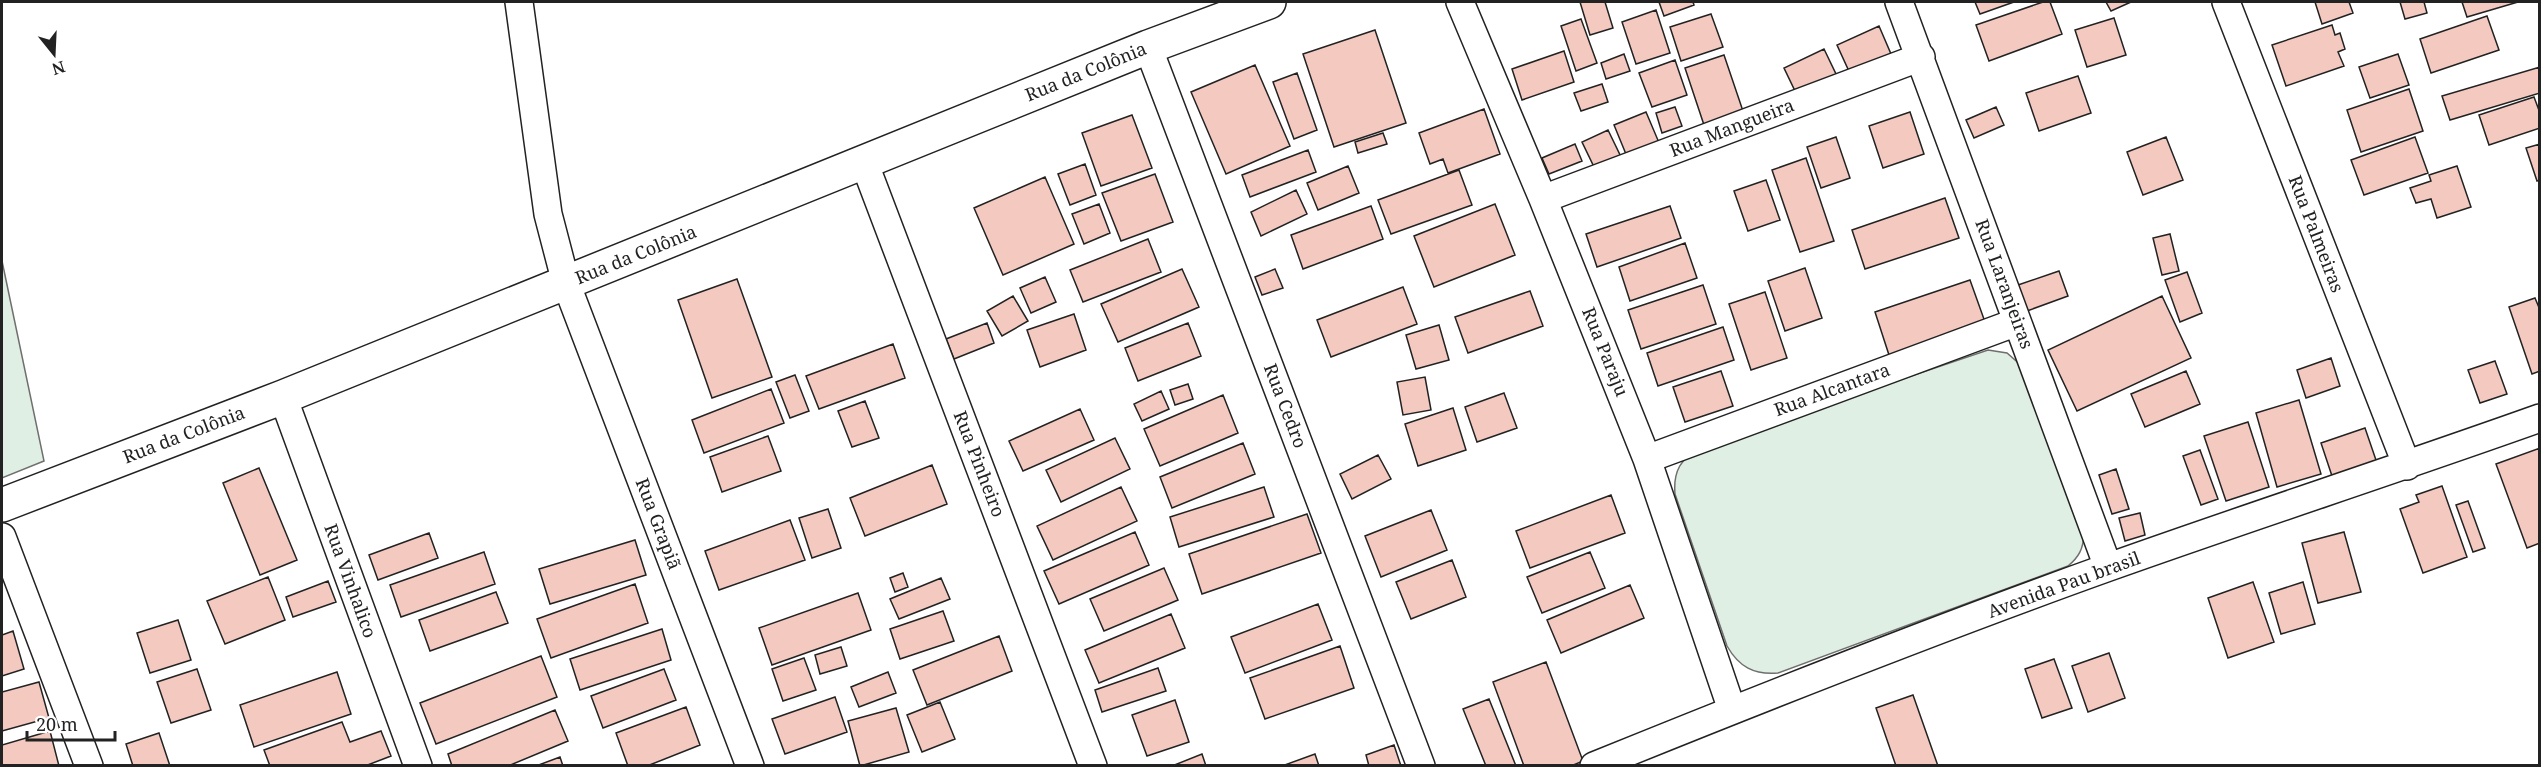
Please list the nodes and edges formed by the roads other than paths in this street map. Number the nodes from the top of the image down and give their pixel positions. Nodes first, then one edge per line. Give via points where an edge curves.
1 (519, 2) edge
2 (1269, 2) edge
3 (1460, 2) edge
4 (1899, 2) edge
5 (2226, 2) edge
6 (1148, 47) junction
7 (1921, 57) junction
8 (864, 162) junction
9 (1543, 199) junction
10 (566, 283) junction
11 (2017, 322) junction
12 (283, 397) junction
13 (2540, 418) edge
14 (1647, 459) junction
15 (2407, 466) junction
16 (2, 505) edge
17 (2, 537) edge
18 (2108, 567) junction
19 (1732, 710) junction
20 (90, 765) edge
21 (418, 765) edge
22 (750, 765) edge
23 (1093, 765) edge
24 (1421, 765) edge
25 (1594, 765) edge

1 - 10 street, Rua Grapiã via 548,214
2 - 6 main road, Rua da Colônia
3 - 9 street, Rua Paraju
4 - 7 street, Rua Laranjeiras
5 - 15 street, Rua Palmeiras
6 - 8 main road, Rua da Colônia
6 - 24 street, Rua Cedro
7 - 9 street, Rua Mangueira
7 - 11 street, Rua Laranjeiras
8 - 10 main road, Rua da Colônia
8 - 23 street, Rua Pinheiro
9 - 14 street, Rua Paraju
10 - 12 main road, Rua da Colônia
10 - 22 street, Rua Grapiã
11 - 14 street, Rua Alcantara
11 - 18 street, Rua Laranjeiras
12 - 16 main road, Rua da Colônia
12 - 21 street, Rua Vinhalico
13 - 15 street, Avenida Pau brasil
14 - 19 street, Rua Paraju
15 - 18 street, Avenida Pau brasil
17 - 20 street
18 - 19 street, Avenida Pau brasil
19 - 25 street, Avenida Pau brasil

